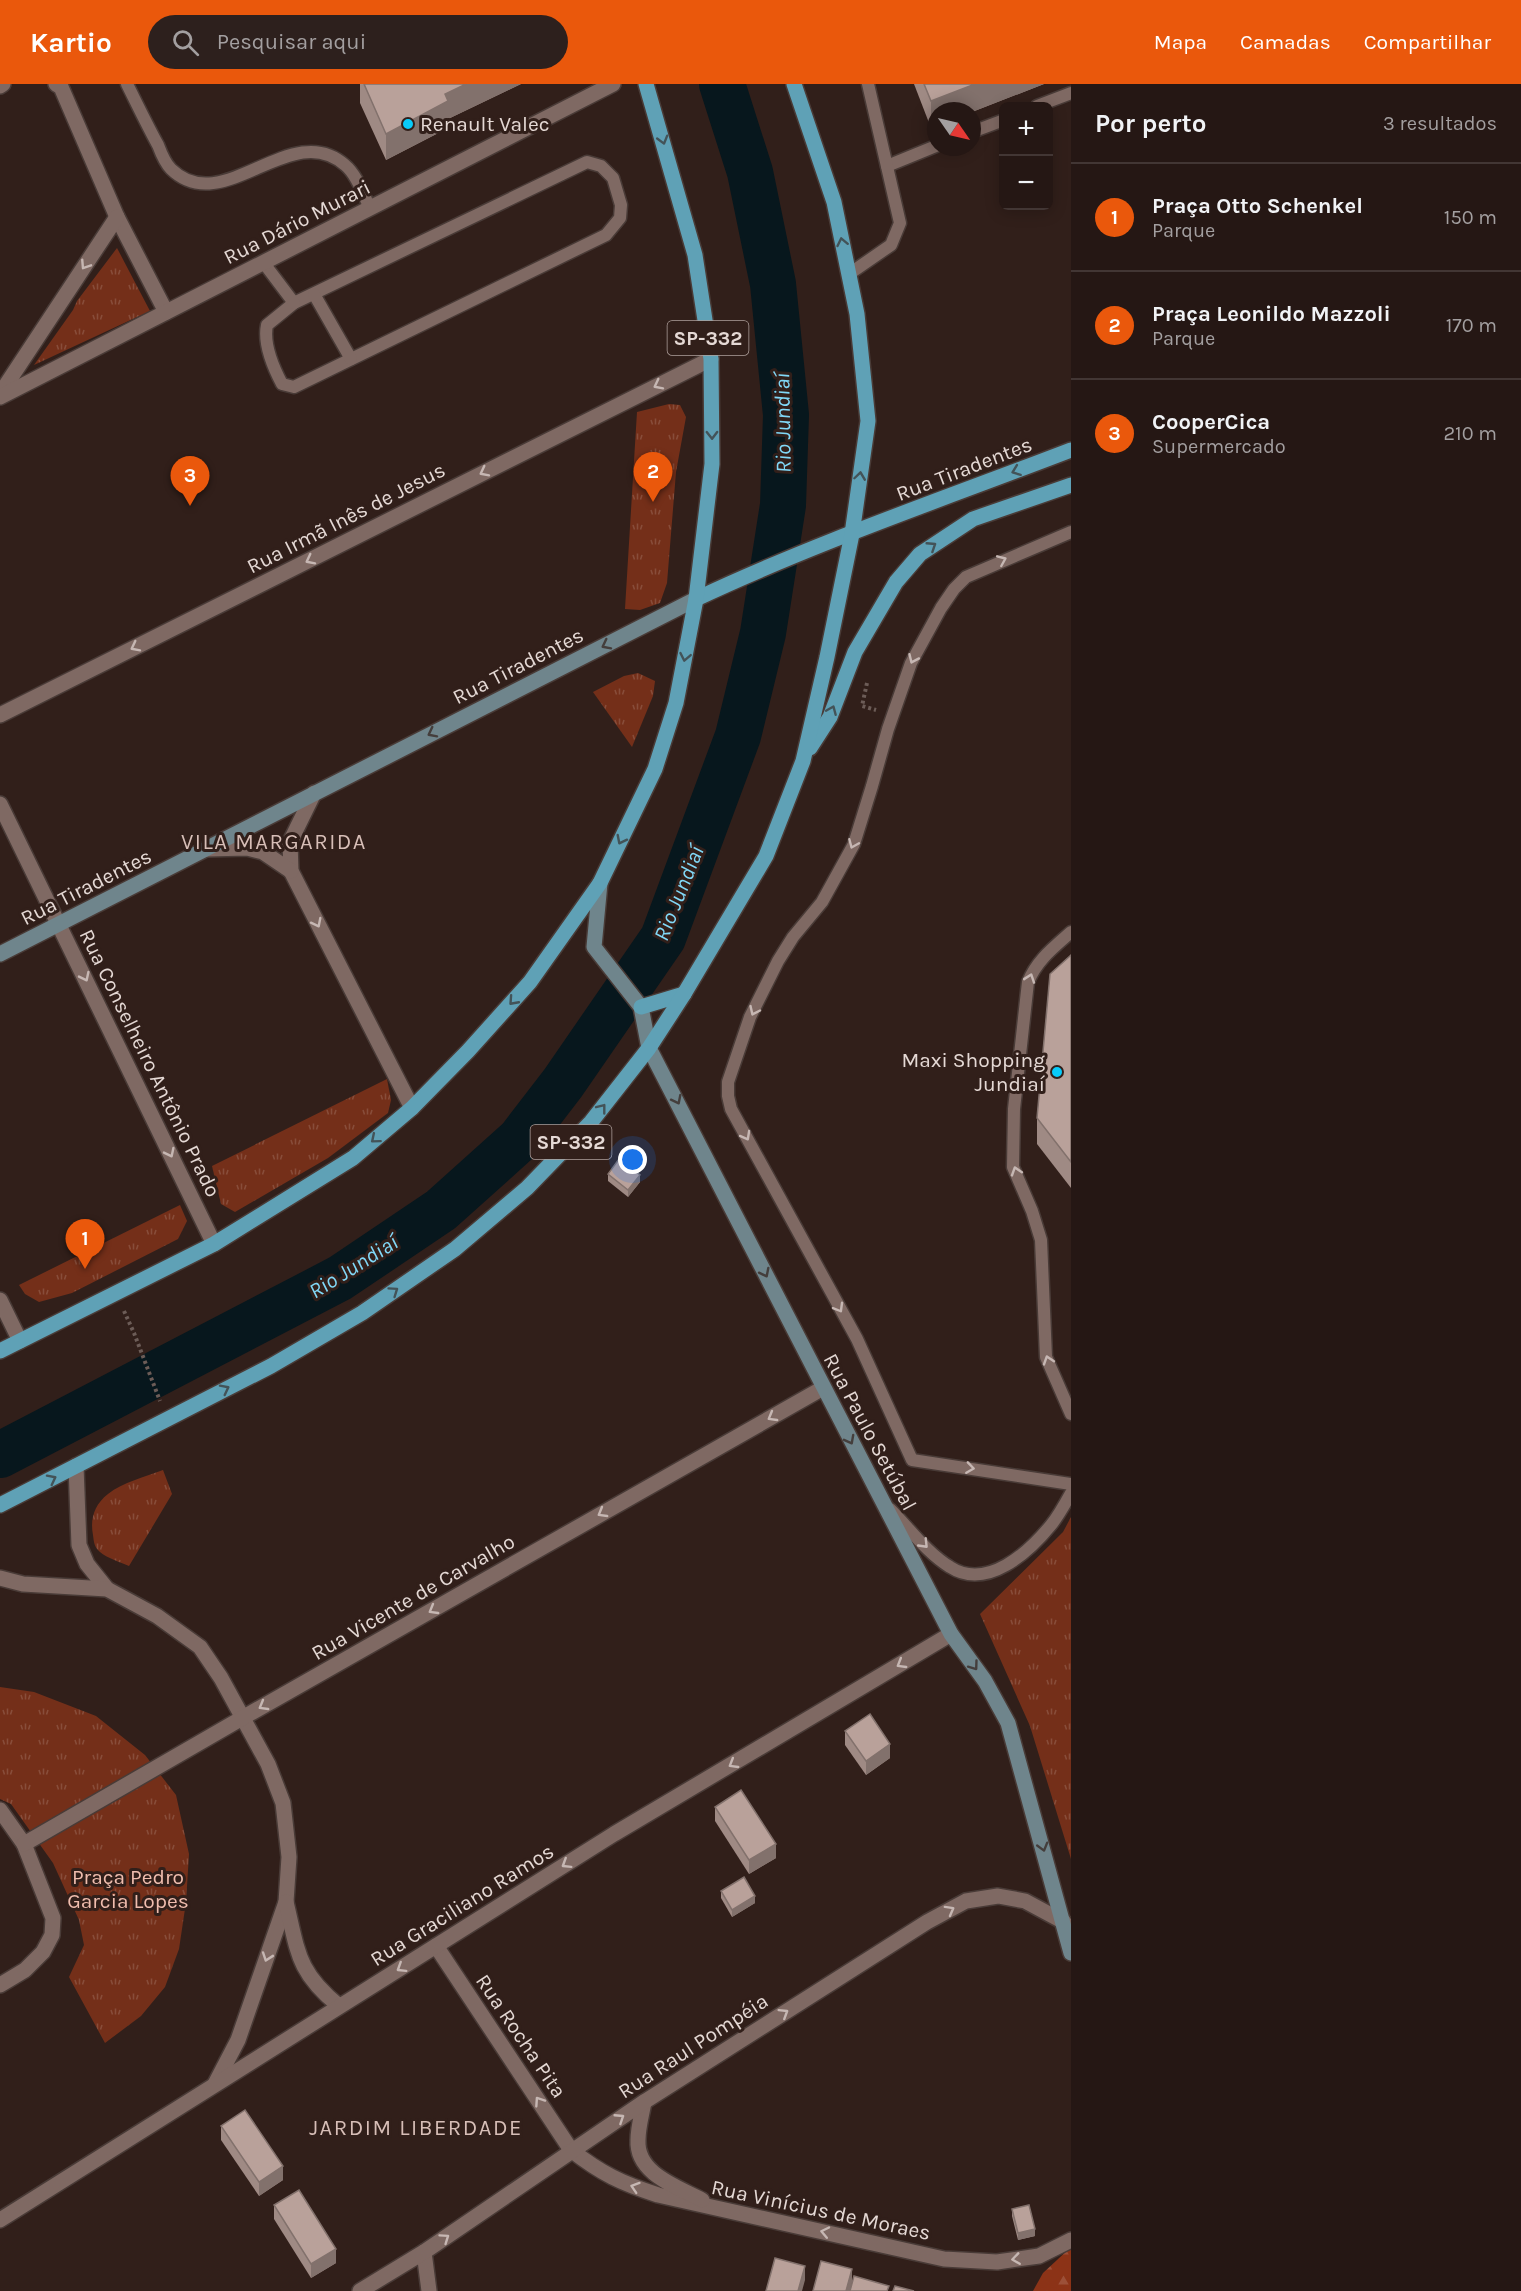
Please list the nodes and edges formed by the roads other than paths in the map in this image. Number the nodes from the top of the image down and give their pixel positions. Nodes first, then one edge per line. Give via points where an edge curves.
1 (127, 84) edge
2 (613, 84) edge
3 (646, 84) edge
4 (794, 84) edge
5 (868, 84) edge
6 (58, 86) edge
7 (1071, 93) edge
8 (1047, 102) edge
9 (999, 122) edge
10 (981, 129) edge
11 (927, 150) edge
12 (887, 166) junction
13 (370, 208) junction
14 (117, 217) junction
15 (263, 262) junction
16 (849, 274) junction
17 (314, 294) junction
18 (294, 303) junction
19 (165, 312) junction
20 (351, 359) junction
21 (711, 359) junction
22 (0, 396) edge
23 (1071, 450) edge
24 (1071, 485) edge
25 (1071, 531) edge
26 (852, 534) junction
27 (696, 599) junction
28 (0, 715) edge
29 (803, 761) junction
30 (314, 793) junction
31 (0, 804) edge
32 (207, 849) junction
33 (291, 871) junction
34 (600, 882) junction
35 (60, 925) junction
36 (1071, 932) edge
37 (0, 954) edge
38 (684, 994) junction
39 (641, 1007) junction
40 (649, 1048) junction
41 (412, 1108) junction
42 (214, 1244) junction
43 (0, 1300) edge
44 (20, 1341) junction
45 (0, 1352) edge
46 (823, 1388) junction
47 (1071, 1414) edge
48 (76, 1466) junction
49 (1071, 1484) edge
50 (1071, 1493) edge
51 (883, 1502) junction
52 (0, 1505) edge
53 (0, 1578) edge
54 (107, 1589) junction
55 (951, 1634) junction
56 (244, 1717) junction
57 (0, 1810) edge
58 (24, 1844) junction
59 (286, 1902) junction
60 (1064, 1922) junction
61 (436, 1946) junction
62 (1071, 1953) edge
63 (0, 1985) edge
64 (339, 2007) junction
65 (214, 2085) junction
66 (644, 2102) junction
67 (571, 2150) junction
68 (718, 2209) junction
69 (0, 2220) edge
70 (1071, 2240) edge
71 (424, 2252) junction
72 (360, 2291) edge
73 (429, 2291) edge

1 - 13 lane via 169,168 183,179 212,184 299,152 321,152 345,164
2 - 13 street, Rua Dário Murari
3 -> 21 main road, SP-332 via 695,255
16 -> 4 main road, SP-332 via 834,202
5 - 12 lane
6 - 14 street
7 - 8 lane
9 - 10 lane
11 - 12 lane
12 - 16 lane via 900,224 891,245
13 - 15 street, Rua Dário Murari
14 - 19 street
14 -> 22 street
15 - 18 lane
15 - 19 street, Rua Dário Murari
26 -> 16 main road, SP-332 via 868,421
17 - 18 lane
17 - 20 lane
17 - 20 lane via 587,162 601,166 613,178 621,205 620,218 606,235
18 - 20 lane via 267,325 265,336 282,384 294,387
19 - 22 street, Rua Dário Murari
21 -> 27 main road, SP-332 via 712,464
21 -> 28 street, Rua Irmã Inês de Jesus
23 -> 26 main road, Rua Tiradentes
29 -> 24 main road via 830,717 855,652 896,582 920,554 973,519
25 -> 49 lane via 966,577 941,608 911,663 892,714 854,844 822,902 794,936 774,970 750,1017 728,1082 731,1109 857,1339 912,1460
26 - 27 main road, Rua Tiradentes
26 - 29 main road, SP-332
27 -> 30 street, Rua Tiradentes
27 -> 34 main road, SP-332 via 676,703 655,769
29 - 38 main road, SP-332 via 766,856
30 - 32 street, Rua Tiradentes
30 - 33 street via 290,842
31 - 35 street, Rua Conselheiro Antônio Prado
32 - 33 street via 247,848 263,852
32 - 35 street, Rua Tiradentes
33 -> 41 street
34 - 39 street, Rua Paulo Setúbal via 594,947
34 -> 41 main road, SP-332 via 530,982
35 - 37 street, Rua Tiradentes
35 -> 42 street, Rua Conselheiro Antônio Prado
47 -> 36 lane via 1046,1356 1041,1240 1013,1167 1014,1109 1028,982 1044,956
38 - 39 main road
38 - 40 main road, SP-332
39 - 40 street, Rua Paulo Setúbal
40 -> 46 street, Rua Paulo Setúbal
48 -> 40 main road, SP-332 via 271,1366 362,1313 455,1249 527,1188 591,1122
41 -> 42 main road, SP-332 via 353,1158
42 - 44 main road, SP-332
43 - 44 street
44 - 45 main road, SP-332
46 -> 51 street, Rua Paulo Setúbal
46 -> 56 street, Rua Vicente de Carvalho
52 -> 48 main road, SP-332
48 - 54 street via 79,1545 87,1564
51 -> 50 lane via 950,1568 980,1575 1000,1569 1026,1551 1052,1524
51 - 55 street, Rua Paulo Setúbal
53 - 54 street via 23,1584
54 - 56 street via 157,1616 200,1647
55 -> 60 street, Rua Paulo Setúbal via 985,1681 1008,1723
55 -> 61 street, Rua Graciliano Ramos via 614,1834
56 - 58 street, Rua Vicente de Carvalho
56 - 59 street via 283,1803 289,1857
57 - 58 street
58 - 63 street via 53,1918 52,1935 43,1952 25,1970
59 - 64 street via 299,1957 308,1976
59 -> 65 street via 238,2040
60 - 62 street, Rua Paulo Setúbal
66 -> 60 street, Rua Raul Pompéia via 966,1901 998,1896 1025,1901
61 -> 64 street, Rua Graciliano Ramos
67 -> 61 street, Rua Rocha Pita
64 - 65 street, Rua Graciliano Ramos
65 - 69 street, Rua Graciliano Ramos
67 -> 66 street, Rua Raul Pompéia
66 - 68 street via 637,2141 647,2169
68 -> 67 street, Rua Vinícius de Moraes via 620,2182
71 -> 67 street, Rua Raul Pompéia
70 -> 68 street, Rua Vinícius de Moraes via 1039,2256 997,2262 944,2259
71 - 72 street, Rua Raul Pompéia
71 - 73 street

